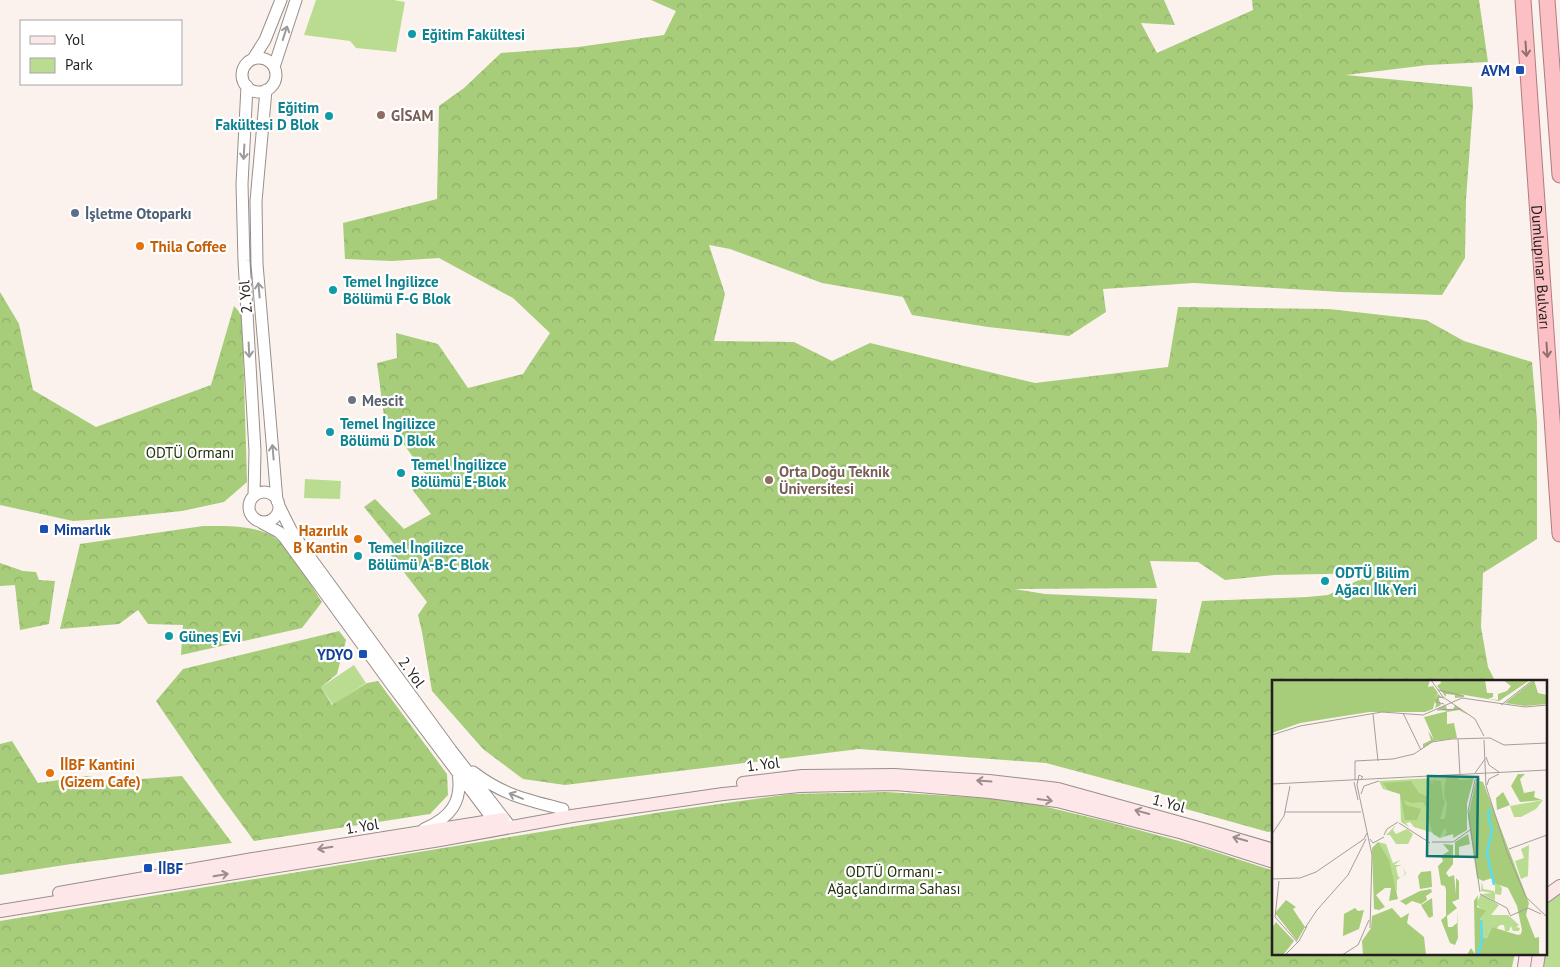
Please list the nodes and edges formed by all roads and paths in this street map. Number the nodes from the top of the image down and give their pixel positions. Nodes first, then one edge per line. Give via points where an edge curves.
1 (281, 0) edge
2 (296, 0) edge
3 (1522, 0) edge
4 (1548, 0) edge
5 (253, 59) junction
6 (274, 67) junction
7 (247, 86) junction
8 (266, 90) junction
9 (1560, 175) edge
10 (254, 496) junction
11 (278, 503) junction
12 (262, 523) junction
13 (1560, 534) edge
14 (350, 620) junction
15 (382, 664) junction
16 (451, 750) junction
17 (458, 773) junction
18 (563, 809) junction
19 (502, 824) junction
20 (408, 835) junction
21 (1216, 838) junction
22 (1272, 850) edge
23 (1272, 861) edge
24 (254, 864) junction
25 (1560, 886) edge
26 (1548, 895) edge
27 (4, 906) edge
28 (1526, 954) edge
29 (1539, 954) edge
30 (1524, 967) edge
31 (1537, 967) edge

1 - 5 street, 2. Yol via 265,40
6 -> 2 street, 2. Yol
3 -> 13 highway, Dumlupınar Bulvarı
4 - 9 highway
5 - 6 street via 263,58
5 - 7 street, 2. Yol via 243,71
6 - 8 street, 2. Yol via 274,83
7 - 8 street via 256,91
7 -> 10 street, 2. Yol via 242,184 255,451
11 -> 8 street, 2. Yol via 257,264 256,201
10 - 11 street via 267,492
10 - 12 street, 2. Yol via 249,510 253,518
11 - 12 street via 275,518
11 - 14 street, 2. Yol via 296,539
12 - 14 street, 2. Yol via 284,537
14 - 15 street, 2. Yol
15 - 16 street, 2. Yol
15 - 17 street, 2. Yol
18 -> 16 street via 517,797 488,783
16 - 19 street, 2. Yol
17 - 19 street, 2. Yol
17 - 20 street via 459,790 453,808 442,820
18 - 19 main road, 1. Yol
21 -> 18 main road, 1. Yol via 1058,789 894,775 802,776
19 - 20 main road, 1. Yol
19 -> 21 main road, 1. Yol via 800,786 895,784 1057,801
19 - 24 main road, 1. Yol via 440,840
20 -> 24 main road, 1. Yol
22 -> 21 main road, 1. Yol
21 - 23 main road, 1. Yol
24 - 27 main road, 1. Yol
25 - 26 main road
28 - 30 main road
29 - 31 main road

